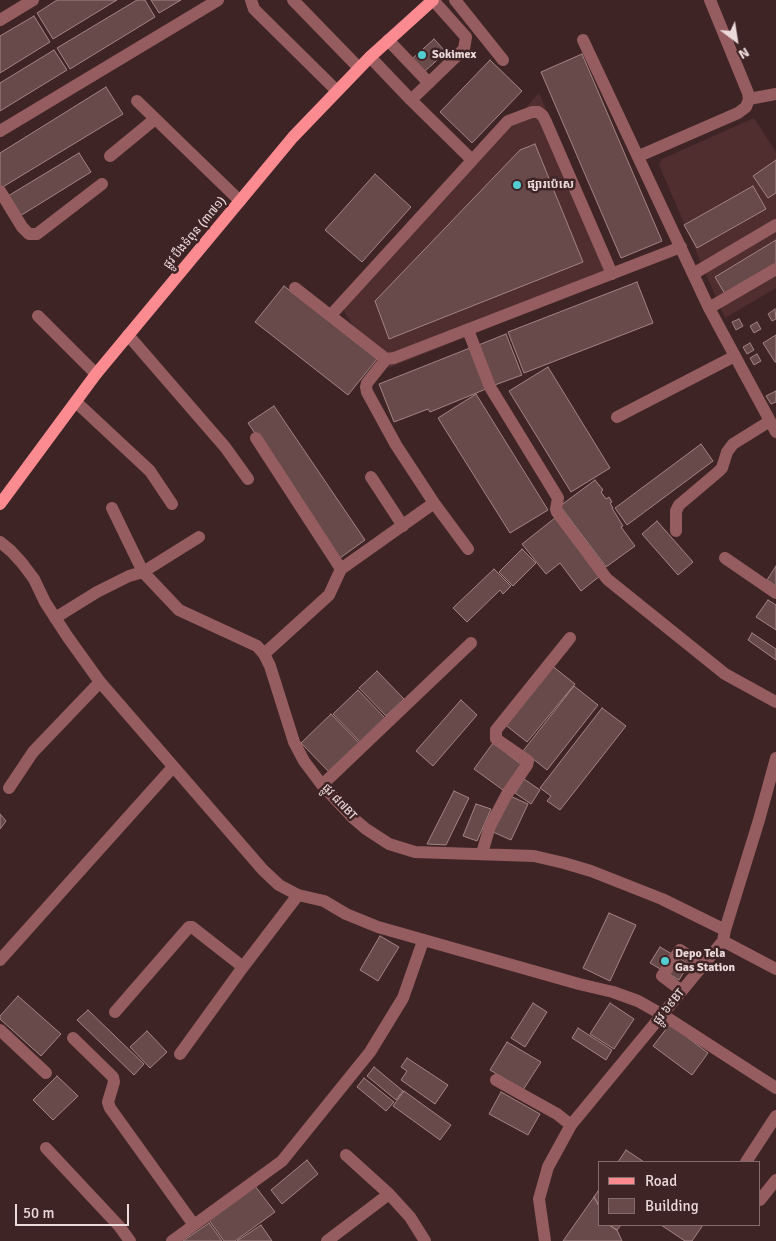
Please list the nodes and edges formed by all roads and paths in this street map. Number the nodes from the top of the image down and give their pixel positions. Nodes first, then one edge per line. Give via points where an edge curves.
1 (33, 0) edge
2 (218, 0) edge
3 (251, 0) edge
4 (293, 0) edge
5 (433, 0) edge
6 (455, 0) edge
7 (710, 0) edge
8 (0, 20) edge
9 (388, 40) junction
10 (583, 40) dead end
11 (370, 57) junction
12 (503, 60) dead end
13 (359, 68) junction
14 (429, 83) junction
15 (337, 91) junction
16 (776, 94) edge
17 (750, 99) junction
18 (411, 100) junction
19 (137, 101) dead end
20 (156, 119) junction
21 (0, 131) edge
22 (110, 156) dead end
23 (639, 156) junction
24 (472, 160) junction
25 (102, 184) dead end
26 (0, 191) edge
27 (240, 201) junction
28 (776, 225) edge
29 (681, 247) junction
30 (776, 269) edge
31 (612, 274) junction
32 (693, 274) junction
33 (295, 288) dead end
34 (709, 308) junction
35 (331, 315) junction
36 (38, 316) dead end
37 (468, 330) junction
38 (128, 335) junction
39 (735, 356) junction
40 (386, 359) junction
41 (96, 374) junction
42 (76, 402) junction
43 (617, 417) dead end
44 (773, 426) edge
45 (256, 438) dead end
46 (371, 477) dead end
47 (248, 479) dead end
48 (434, 503) junction
49 (0, 504) edge
50 (172, 504) dead end
51 (112, 508) dead end
52 (403, 526) junction
53 (676, 531) dead end
54 (200, 537) dead end
55 (0, 542) edge
56 (468, 549) dead end
57 (725, 558) dead end
58 (341, 569) junction
59 (143, 572) junction
60 (776, 594) edge
61 (55, 618) junction
62 (570, 638) dead end
63 (471, 643) dead end
64 (264, 654) junction
65 (100, 682) junction
66 (776, 702) edge
67 (776, 758) edge
68 (173, 767) junction
69 (322, 785) junction
70 (10, 788) dead end
71 (482, 854) junction
72 (298, 895) junction
73 (724, 935) junction
74 (423, 941) junction
75 (0, 960) edge
76 (703, 965) junction
77 (243, 967) junction
78 (776, 969) edge
79 (682, 991) junction
80 (115, 1012) dead end
81 (663, 1015) junction
82 (0, 1030) edge
83 (73, 1038) dead end
84 (180, 1054) dead end
85 (46, 1073) dead end
86 (496, 1080) dead end
87 (776, 1088) edge
88 (776, 1116) edge
89 (572, 1125) junction
90 (46, 1148) dead end
91 (346, 1155) dead end
92 (747, 1161) edge
93 (776, 1180) edge
94 (389, 1194) junction
95 (761, 1199) edge
96 (194, 1225) junction
97 (130, 1241) edge
98 (172, 1241) edge
99 (327, 1241) edge
100 (425, 1241) edge
101 (545, 1241) edge

1 - 8 street
2 - 21 street
3 - 15 street via 254,9
4 - 13 street
5 - 9 main road, ផ្លូវ បឹងទំពុន (៣៧១)
5 - 14 street via 466,37 464,49
6 - 12 street
7 - 17 street
9 - 11 main road, ផ្លូវ បឹងទំពុន (៣៧១)
9 - 14 street
10 - 23 street
11 - 13 main road, ផ្លូវ បឹងទំពុន (៣៧១)
11 - 18 street
13 - 15 main road, ផ្លូវ បឹងទំពុន (៣៧១)
14 - 18 street
15 - 27 main road, ផ្លូវ បឹងទំពុន (៣៧១)
16 - 17 street
17 - 23 street via 738,113
18 - 24 street
19 - 20 street
20 - 22 street
20 - 27 street
23 - 29 street
24 - 31 street via 508,121 532,112 544,116
24 - 35 street
25 - 26 street via 37,234 29,234 22,227
27 - 38 main road, ផ្លូវ បឹងទំពុន (៣៧១)
28 - 32 street
29 - 31 street
29 - 32 street
30 - 34 street
31 - 37 street
32 - 34 street
33 - 35 street
34 - 39 street
35 - 40 street
36 - 41 street
37 - 40 street
37 - 66 street via 490,388 558,498 557,512 607,579 725,674
38 - 41 main road, ផ្លូវ បឹងទំពុន (៣៧១)
38 - 47 street via 226,447
39 - 43 street
39 - 44 street
40 - 48 street via 367,383 367,392 396,446
41 - 42 main road, ផ្លូវ បឹងទំពុន (៣៧១)
42 - 49 main road, ផ្លូវ បឹងទំពុន (៣៧១)
42 - 50 street via 150,471
44 - 53 street via 733,444 726,452 722,468 679,505
45 - 58 street
46 - 52 street
48 - 52 street
48 - 56 street
51 - 59 street
52 - 58 street
54 - 59 street
55 - 61 street via 22,563
57 - 60 street
58 - 64 street via 329,595
59 - 61 street via 97,592
59 - 64 street via 179,610 258,646
61 - 65 street
62 - 71 street via 496,730 496,739 528,761 490,826
63 - 69 street
64 - 69 street, ផ្លូវ ៨៧BT via 294,742
65 - 68 street
65 - 70 street via 33,752
67 - 73 street, ផ្លូវ ៦៩BT
68 - 72 street via 263,870 279,886
68 - 75 street
69 - 71 street, ផ្លូវ ៨៧BT via 353,818 389,844 415,852
71 - 73 street, ផ្លូវ ៨៧BT via 534,856 591,871 662,899
72 - 74 street via 324,901 378,927
72 - 77 street
73 - 76 street, ផ្លូវ ៦៩BT
73 - 78 street, ផ្លូវ ៨៧BT
74 - 81 street via 614,992
74 - 96 street via 404,998 370,1052 282,1161
76 - 79 street, ផ្លូវ ៦៩BT
76 - 79 street via 680,950 662,976
77 - 80 street via 192,927 186,928
77 - 84 street
79 - 81 street, ផ្លូវ ៦៩BT
81 - 87 street
81 - 89 street, ផ្លូវ ៦៩BT
82 - 85 street
83 - 96 street via 112,1077 110,1108
86 - 89 street
88 - 92 street
89 - 101 street, ផ្លូវ ៦៩BT via 548,1167 539,1198
90 - 97 street
91 - 94 street
93 - 95 street
94 - 99 street
94 - 100 street via 410,1217
96 - 98 street

